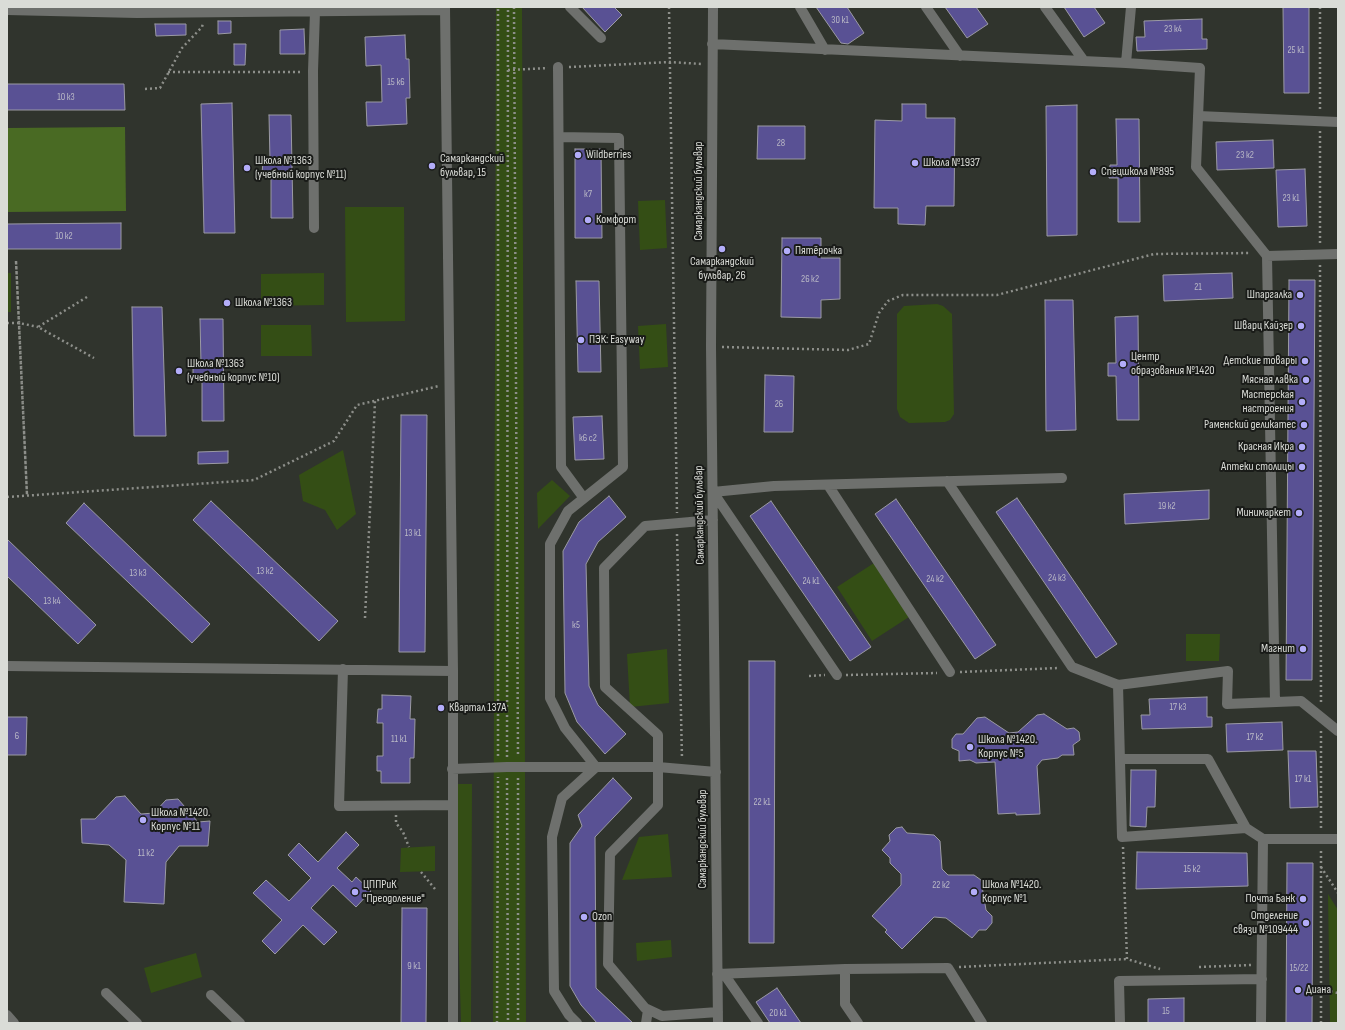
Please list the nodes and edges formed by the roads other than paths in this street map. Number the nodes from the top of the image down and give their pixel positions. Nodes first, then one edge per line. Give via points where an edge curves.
1 (570, 7) edge
2 (713, 7) edge
3 (800, 7) edge
4 (926, 7) edge
5 (1045, 7) edge
6 (1131, 7) edge
7 (376, 9) edge
8 (445, 9) edge
9 (7, 10) edge
10 (315, 12) junction
11 (601, 38) dead end
12 (712, 44) junction
13 (825, 50) junction
14 (960, 56) junction
15 (1084, 61) junction
16 (1126, 63) junction
17 (558, 67) road end
18 (1198, 116) junction
19 (1338, 122) edge
20 (559, 138) junction
21 (314, 228) dead end
22 (1338, 254) edge
23 (1267, 256) junction
24 (1062, 478) dead end
25 (946, 481) junction
26 (828, 485) junction
27 (713, 492) junction
28 (583, 497) junction
29 (713, 520) junction
30 (7, 666) edge
31 (344, 669) junction
32 (452, 671) junction
33 (950, 672) dead end
34 (837, 675) dead end
35 (1118, 685) junction
36 (1275, 702) junction
37 (1338, 731) edge
38 (1120, 759) junction
39 (596, 767) junction
40 (658, 767) junction
41 (452, 769) junction
42 (716, 772) junction
43 (452, 805) junction
44 (1246, 828) junction
45 (1263, 839) junction
46 (1338, 839) edge
47 (845, 969) junction
48 (721, 974) junction
49 (1262, 979) junction
50 (106, 993) dead end
51 (211, 995) dead end
52 (648, 1010) junction
53 (718, 1012) junction
54 (7, 1015) edge
55 (14, 1023) edge
56 (137, 1023) edge
57 (240, 1023) edge
58 (453, 1023) edge
59 (577, 1023) edge
60 (646, 1023) edge
61 (718, 1023) edge
62 (758, 1023) edge
63 (858, 1023) edge
64 (982, 1023) edge
65 (1120, 1023) edge
66 (1261, 1023) edge

1 - 11 street
2 - 12 street, Самаркандский бульвар
3 - 13 street
4 - 14 street
5 - 15 street
6 - 16 street
7 - 8 street
7 - 10 street
8 - 32 street
9 - 10 street
10 - 21 street
12 - 13 street
12 - 27 street, Самаркандский бульвар
13 - 14 street
14 - 15 street
15 - 16 street
16 - 18 street via 1200,68
17 - 20 street
18 - 19 street
18 - 23 street via 1196,168
20 - 28 street via 561,467
20 - 28 street via 619,138 623,467
22 - 23 street
23 - 36 street
24 - 25 street
25 - 26 street
25 - 35 street via 1072,667
26 - 27 street via 774,486
26 - 33 street
27 - 29 street, Самаркандский бульвар
27 - 34 street
28 - 39 street via 568,511 550,544 550,698 565,728
29 - 40 street via 645,526 604,568 605,687 658,735
29 - 42 street, Самаркандский бульвар
30 - 31 street
31 - 32 street
31 - 43 street via 339,806
32 - 41 street
35 - 36 street via 1228,671 1227,704
35 - 38 street
36 - 37 street via 1301,701
38 - 44 street via 1208,759
38 - 44 street via 1122,836
39 - 40 street
39 - 41 street
39 - 59 street via 562,798 552,837 554,991
40 - 42 street via 682,767
40 - 52 street via 658,805 610,854 608,964
41 - 43 street
42 - 48 street, Самаркандский бульвар
43 - 58 street
44 - 45 street
45 - 46 street
45 - 49 street
47 - 48 street
47 - 63 street via 845,1004
47 - 64 street via 948,968
48 - 53 street, Самаркандский бульвар
48 - 62 street
49 - 65 street via 1119,981
49 - 66 street
50 - 56 street
51 - 57 street
52 - 53 street via 662,1016
52 - 60 street
53 - 61 street, Самаркандский бульвар
54 - 55 street

